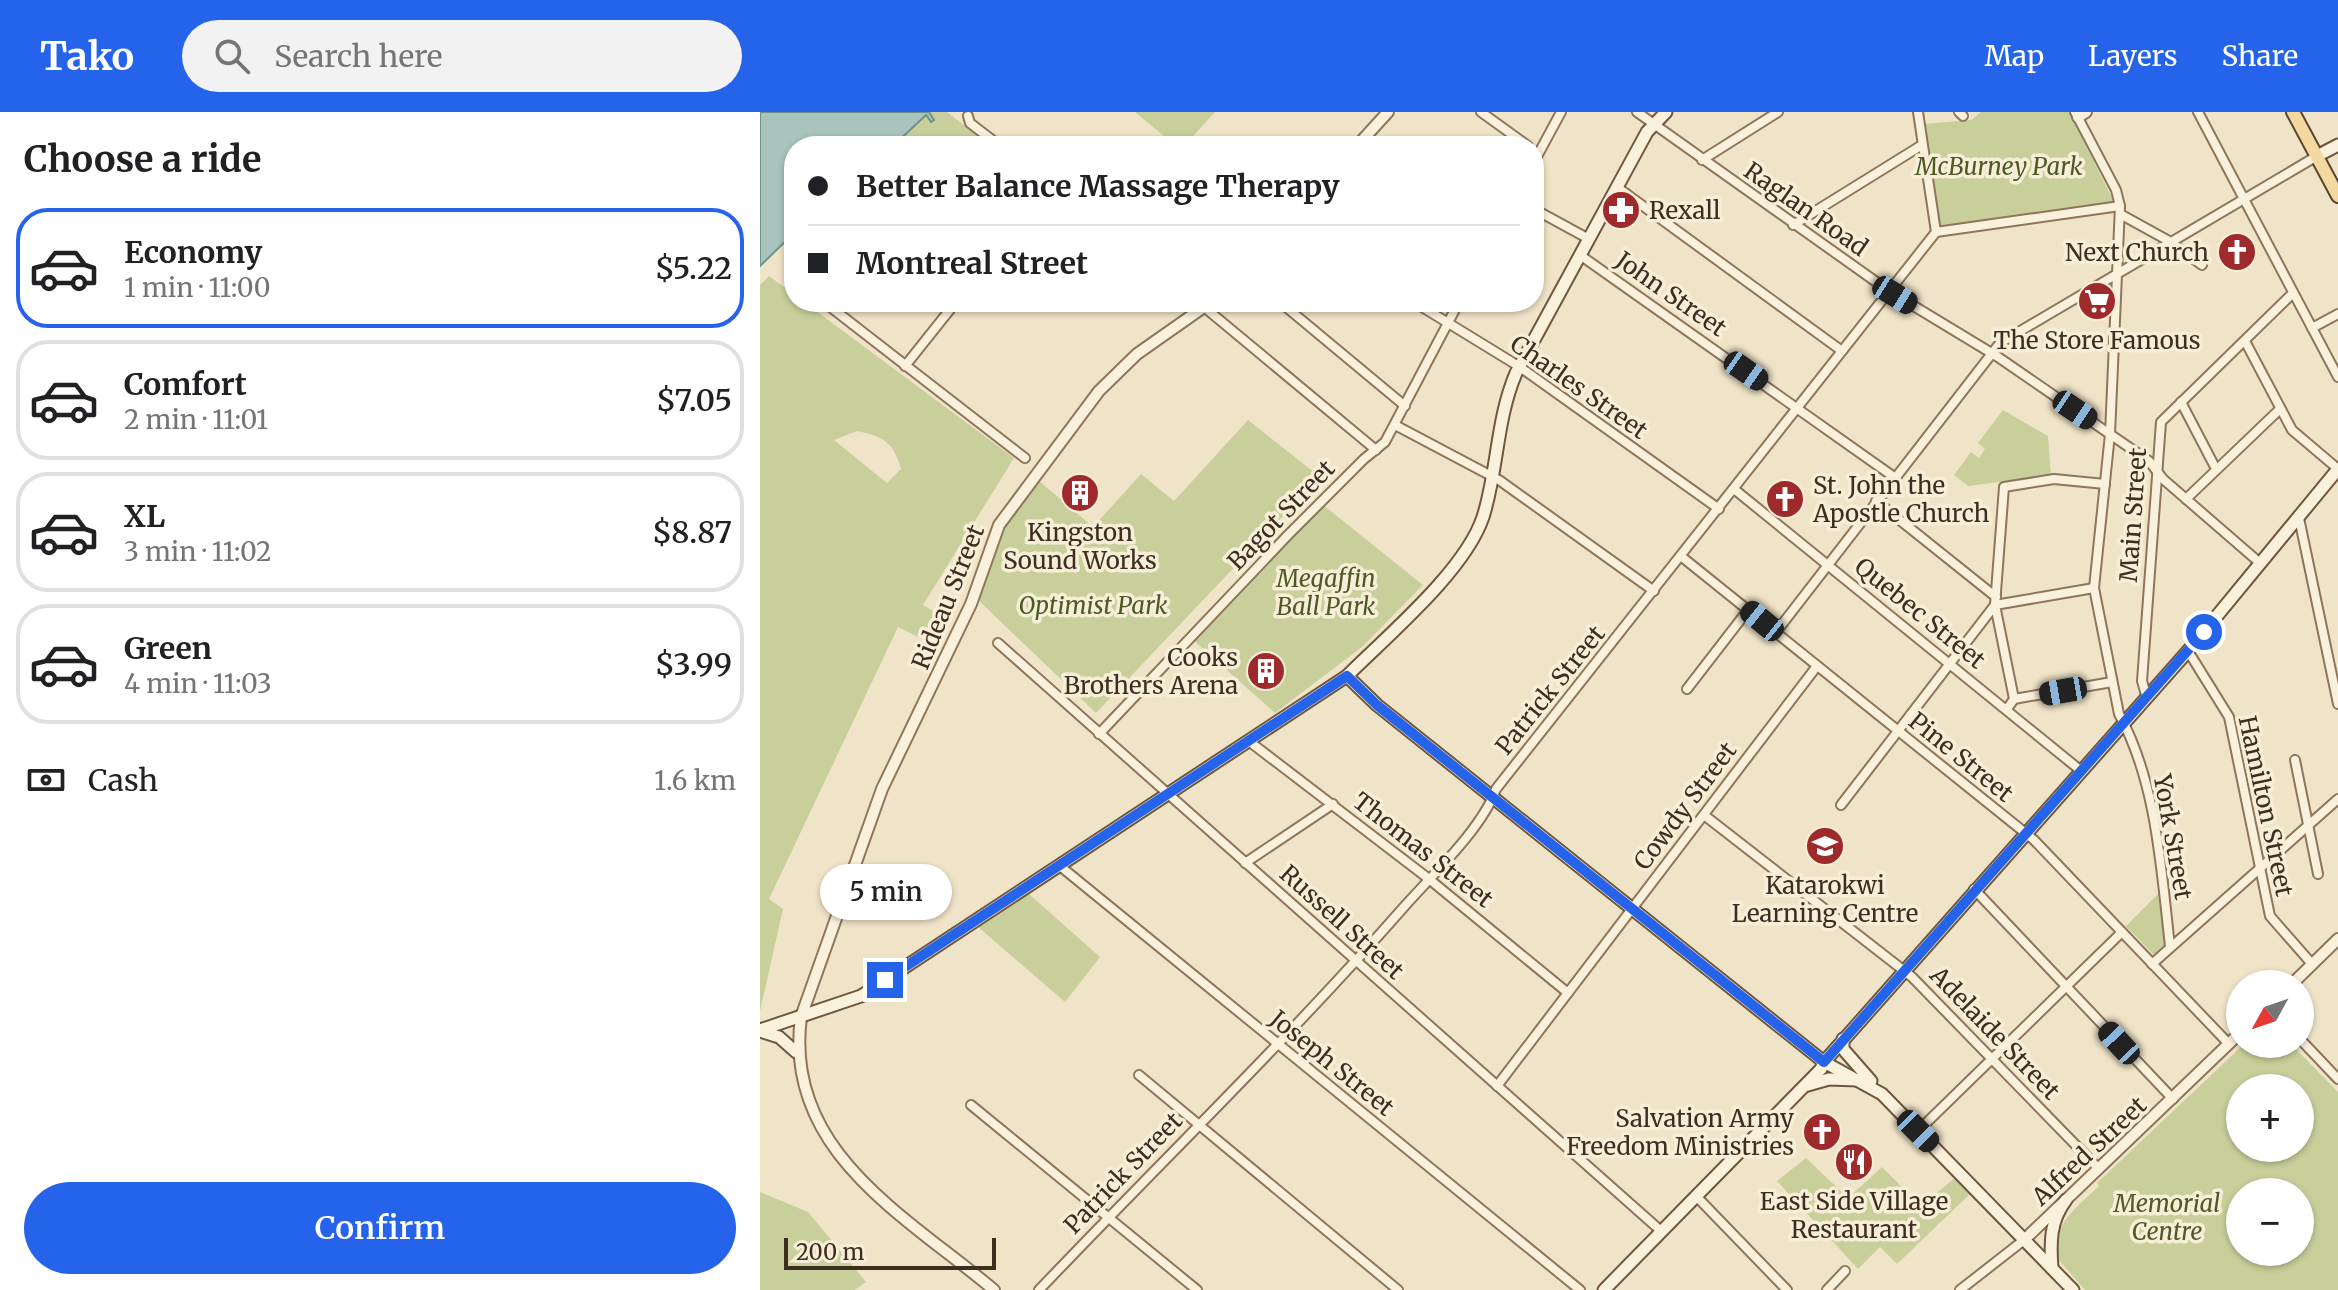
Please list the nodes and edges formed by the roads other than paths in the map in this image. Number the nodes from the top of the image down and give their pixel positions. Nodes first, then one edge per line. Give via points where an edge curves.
1 (1388, 112) edge
2 (1481, 112) edge
3 (1561, 112) edge
4 (1637, 112) edge
5 (1666, 112) edge
6 (1778, 112) edge
7 (1918, 112) edge
8 (2198, 112) edge
9 (2293, 112) edge
10 (2080, 114) edge
11 (968, 116) dead end
12 (1653, 125) junction
13 (987, 136) edge
14 (1366, 136) edge
15 (1514, 136) edge
16 (1544, 141) edge
17 (1922, 145) junction
18 (2338, 145) edge
19 (2317, 156) junction
20 (1702, 160) junction
21 (1617, 187) junction
22 (2338, 196) edge
23 (2243, 199) junction
24 (2120, 210) junction
25 (1544, 214) edge
26 (1793, 225) junction
27 (1936, 232) junction
28 (1589, 239) junction
29 (2169, 241) junction
30 (1580, 255) junction
31 (2202, 265) dead end
32 (2118, 270) junction
33 (1889, 291) junction
34 (2293, 293) junction
35 (837, 312) edge
36 (948, 312) edge
37 (1194, 312) edge
38 (1214, 312) edge
39 (1292, 312) edge
40 (1428, 312) edge
41 (1454, 312) edge
42 (2338, 314) edge
43 (1447, 325) junction
44 (2312, 328) junction
45 (2245, 341) junction
46 (1842, 351) junction
47 (1989, 352) junction
48 (905, 366) junction
49 (1520, 367) junction
50 (2338, 377) edge
51 (2181, 402) junction
52 (1405, 406) junction
53 (1798, 407) junction
54 (2280, 409) junction
55 (1395, 425) junction
56 (2110, 434) junction
57 (1376, 450) junction
58 (1025, 458) dead end
59 (2216, 469) junction
60 (2338, 469) edge
61 (2156, 470) junction
62 (1491, 476) junction
63 (1894, 477) junction
64 (2105, 484) junction
65 (1734, 489) junction
66 (2186, 499) junction
67 (1876, 501) junction
68 (1719, 509) junction
69 (2299, 518) junction
70 (1682, 557) junction
71 (2260, 563) junction
72 (1827, 564) junction
73 (2094, 588) junction
74 (1654, 591) junction
75 (1996, 601) junction
76 (1748, 610) junction
77 (1776, 632) junction
78 (998, 643) dead end
79 (2188, 651) junction
80 (1950, 663) junction
81 (1817, 666) junction
82 (1347, 676) junction
83 (2112, 682) junction
84 (1687, 689) dead end
85 (2147, 698) junction
86 (2014, 699) junction
87 (2338, 704) edge
88 (2007, 709) junction
89 (2124, 722) junction
90 (1898, 731) junction
91 (1099, 734) junction
92 (1250, 742) junction
93 (2295, 760) dead end
94 (2080, 770) junction
95 (1167, 795) junction
96 (1493, 798) junction
97 (2338, 799) edge
98 (1333, 804) junction
99 (1841, 805) dead end
100 (1704, 815) junction
101 (2309, 824) junction
102 (2023, 832) junction
103 (1245, 863) junction
104 (2261, 865) junction
105 (1060, 866) junction
106 (2318, 874) dead end
107 (1429, 879) junction
108 (1974, 889) junction
109 (1632, 908) junction
110 (2122, 932) junction
111 (2338, 939) edge
112 (2170, 946) junction
113 (1356, 962) junction
114 (2152, 964) junction
115 (2312, 964) junction
116 (1904, 970) junction
117 (2306, 970) edge
118 (2066, 986) junction
119 (1568, 993) junction
120 (801, 1017) junction
121 (760, 1030) edge
122 (1843, 1039) junction
123 (2226, 1041) edge
124 (1277, 1043) junction
125 (2226, 1047) edge
126 (796, 1052) junction
127 (2314, 1054) edge
128 (1992, 1059) junction
129 (1824, 1062) junction
130 (1139, 1075) dead end
131 (2338, 1079) edge
132 (1862, 1081) junction
133 (1497, 1086) junction
134 (1806, 1086) junction
135 (1882, 1094) junction
136 (2173, 1099) junction
137 (971, 1105) dead end
138 (1780, 1109) junction
139 (1198, 1125) junction
140 (1918, 1131) junction
141 (2099, 1169) junction
142 (1696, 1196) junction
143 (2066, 1200) junction
144 (1109, 1217) junction
145 (1661, 1231) junction
146 (2024, 1240) junction
147 (2052, 1268) junction
148 (1845, 1271) dead end
149 (2065, 1287) edge
150 (994, 1290) edge
151 (1039, 1290) edge
152 (1197, 1290) edge
153 (1398, 1290) edge
154 (1580, 1290) edge
155 (1604, 1290) edge
156 (1787, 1290) edge
157 (1827, 1290) edge
158 (1960, 1290) edge

1 - 14 street
2 - 15 street
3 - 16 street
4 - 12 street, Raglan Road
5 - 12 main road
6 - 20 street
7 - 17 street
8 - 23 street
9 - 19 main road
10 - 24 street
11 - 13 street
12 - 20 street, Raglan Road
12 - 21 main road
17 - 26 street
17 - 27 street
18 - 19 main road
19 - 22 main road
19 - 23 street
20 - 26 street, Raglan Road
21 - 28 main road
21 - 46 street
23 - 29 street
23 - 34 street
24 - 27 street
24 - 29 street
24 - 32 street, York Street
25 - 28 street, John Street
26 - 33 street, Raglan Road
27 - 33 street, Patrick Street
28 - 30 main road
29 - 31 street
29 - 32 street
30 - 49 main road
30 - 53 street, John Street
32 - 47 street
32 - 56 street, York Street
33 - 46 street, Patrick Street
33 - 47 street, Raglan Road
34 - 44 street
34 - 45 street, Main Street
35 - 48 street
36 - 48 street
37 - 120 street, Rideau Street via 1137,354 1099,391 999,525 971,604 882,789
38 - 57 street
39 - 52 street
40 - 43 street, Charles Street
41 - 43 street, Bagot Street
42 - 44 street
43 - 49 street, Charles Street
43 - 52 street, Bagot Street
44 - 50 street
45 - 51 street, Main Street
45 - 54 street
46 - 53 street, Patrick Street
47 - 56 street, Raglan Road
47 - 63 street
48 - 58 street
49 - 62 main road via 1502,414
49 - 68 street, Charles Street
51 - 59 street
51 - 61 street, Main Street via 2161,422
52 - 55 street, Bagot Street
53 - 63 street, John Street
53 - 65 street, Patrick Street
54 - 59 street
54 - 60 street via 2292,430
55 - 57 street, Bagot Street
55 - 62 street
56 - 61 street, Raglan Road
56 - 64 street, York Street
57 - 91 street, Bagot Street
59 - 66 street
60 - 69 main road
61 - 66 street, Raglan Road
61 - 85 street, Main Street via 2142,681
62 - 74 street
62 - 82 main road via 1484,515 1469,545
63 - 67 street
64 - 73 street, York Street
64 - 75 street via 2054,479 2004,487
65 - 68 street, Patrick Street
65 - 72 street, Quebec Street
66 - 71 street, Raglan Road
67 - 72 street
67 - 75 street
68 - 70 street, Patrick Street
69 - 71 main road
69 - 87 street
70 - 74 street, Patrick Street
70 - 76 street, Pine Street
71 - 79 main road
72 - 77 street
72 - 80 street, Quebec Street
73 - 75 street
73 - 83 street, York Street
74 - 96 street, Patrick Street
75 - 80 street
75 - 86 street
76 - 77 street, Pine Street
76 - 84 street
77 - 81 street, Pine Street
78 - 91 street, Russell Street
79 - 85 main road
79 - 104 street, Hamilton Street via 2229,717
80 - 88 street, Quebec Street
80 - 90 street
81 - 90 street, Pine Street
81 - 100 street, Cowdy Street
82 - 92 main road
82 - 96 main road
83 - 86 street
83 - 89 street, York Street
85 - 89 main road
86 - 88 street
88 - 94 street, Quebec Street
89 - 94 main road
89 - 112 street, York Street via 2148,790
90 - 99 street
90 - 102 street, Pine Street
91 - 95 street, Russell Street
92 - 95 main road
92 - 98 street, Thomas Street
93 - 101 street
94 - 102 main road
95 - 103 street, Russell Street
95 - 105 main road
96 - 107 street, Patrick Street
96 - 109 main road
97 - 101 street
98 - 103 street
98 - 107 street, Thomas Street
100 - 109 street, Cowdy Street
100 - 116 street, Adelaide Street
101 - 104 street
101 - 106 street
102 - 108 main road
102 - 110 street, Pine Street
103 - 113 street, Russell Street
104 - 112 street
104 - 115 street, Hamilton Street via 2270,916
105 - 120 main road via 861,996
105 - 124 street, Joseph Street
107 - 113 street, Patrick Street
107 - 119 street, Thomas Street
108 - 116 main road
108 - 118 street
109 - 119 street, Cowdy Street
109 - 129 main road
110 - 114 street, Pine Street
110 - 118 street
111 - 115 street
112 - 114 street
113 - 124 street, Patrick Street
113 - 133 street, Russell Street
114 - 123 street, Pine Street
115 - 117 street
116 - 122 main road
116 - 128 street, Adelaide Street
118 - 128 street
118 - 136 street
119 - 133 street, Cowdy Street
120 - 121 main road
120 - 126 street, Rideau Street
121 - 126 main road
122 - 129 main road
122 - 135 main road via 1843,1049
124 - 139 street, Patrick Street
124 - 154 street, Joseph Street
125 - 136 street, Alfred Street
126 - 150 street via 813,1115 837,1156
127 - 131 street
128 - 140 street
128 - 141 street, Adelaide Street
129 - 132 main road
129 - 134 main road
129 - 138 main road
130 - 139 street
132 - 134 main road via 1829,1079
132 - 135 main road
133 - 145 street, Russell Street
134 - 138 main road
135 - 140 main road
136 - 141 street, Alfred Street
137 - 144 street
138 - 142 main road
139 - 144 street, Patrick Street
139 - 153 street
140 - 146 main road
141 - 143 street, Alfred Street
142 - 145 main road
142 - 156 street
143 - 146 street, Alfred Street
143 - 147 main road via 2055,1214
144 - 151 street, Patrick Street
144 - 152 street
145 - 155 main road
146 - 147 main road
146 - 158 street, Alfred Street
147 - 149 main road
148 - 157 street

